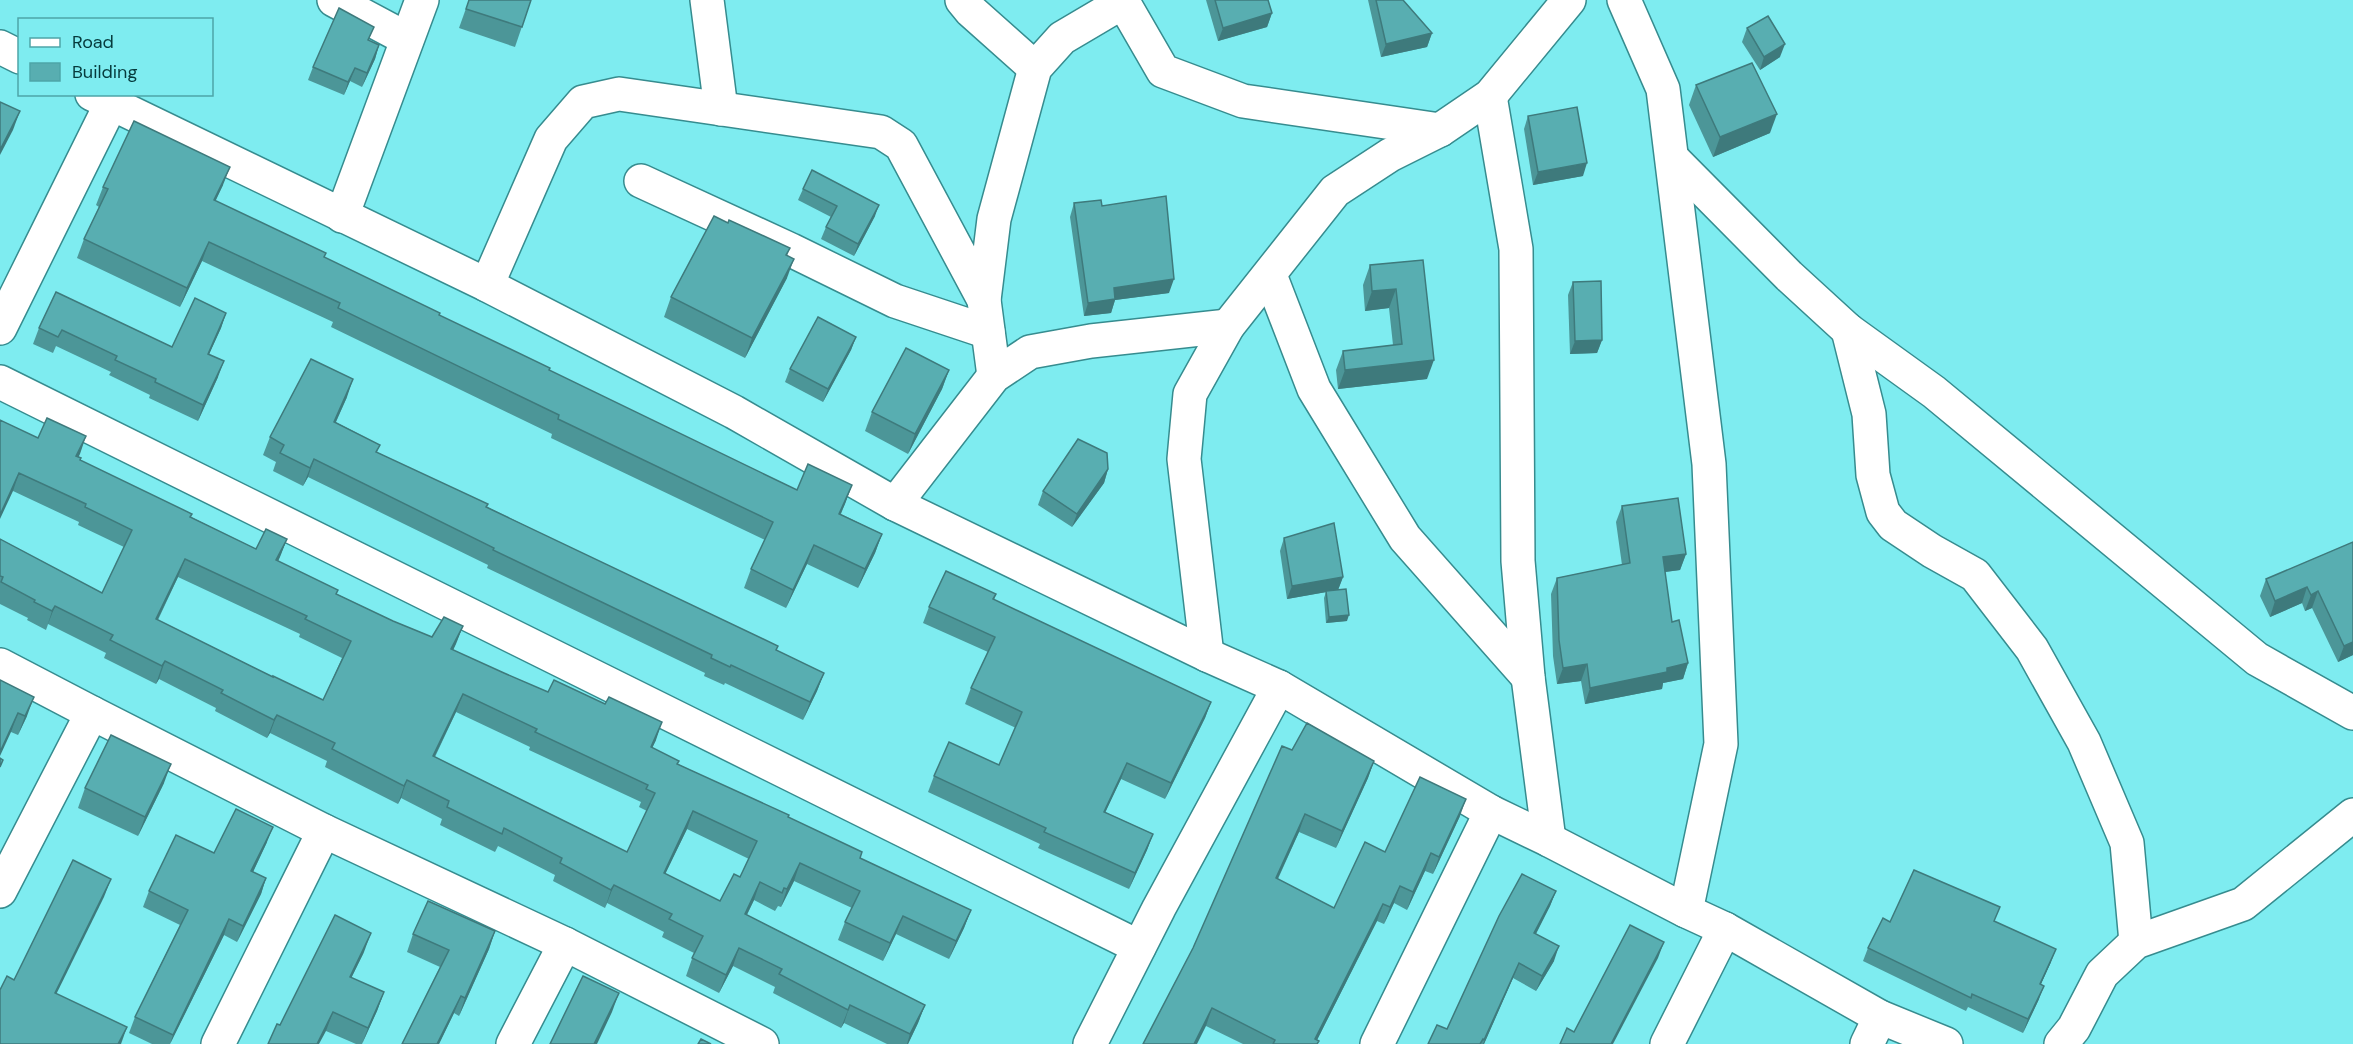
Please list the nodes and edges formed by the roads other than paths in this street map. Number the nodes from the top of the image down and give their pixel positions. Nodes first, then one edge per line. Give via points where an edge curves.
1 (334, 0) edge
2 (422, 0) edge
3 (707, 0) edge
4 (962, 0) edge
5 (1569, 0) edge
6 (1624, 0) edge
7 (1123, 1) edge
8 (407, 39) junction
9 (0, 47) edge
10 (18, 56) edge
11 (1035, 68) junction
12 (1490, 96) junction
13 (101, 99) edge
14 (721, 109) junction
15 (1440, 130) junction
16 (1673, 159) junction
17 (641, 181) dead end
18 (342, 216) junction
19 (1270, 275) junction
20 (487, 285) junction
21 (984, 300) junction
22 (1228, 326) junction
23 (0, 328) edge
24 (1848, 330) junction
25 (988, 332) junction
26 (994, 376) junction
27 (0, 382) edge
28 (895, 504) junction
29 (1207, 655) junction
30 (0, 665) edge
31 (1528, 677) junction
32 (1279, 687) junction
33 (92, 714) junction
34 (2353, 714) edge
35 (1491, 812) junction
36 (2353, 815) edge
37 (324, 831) junction
38 (1549, 840) junction
39 (0, 891) edge
40 (1686, 911) junction
41 (1725, 929) junction
42 (2136, 942) junction
43 (565, 944) junction
44 (1139, 947) junction
45 (1874, 1031) edge
46 (218, 1044) edge
47 (513, 1044) edge
48 (762, 1044) edge
49 (1090, 1044) edge
50 (1377, 1044) edge
51 (1667, 1044) edge
52 (1946, 1044) edge
53 (2061, 1044) edge

1 - 8 street
2 - 8 street
3 - 14 street
4 - 11 street
5 - 12 street
6 - 16 street via 1663,89
7 - 11 street via 1062,38
7 - 15 street via 1163,71 1243,101
8 - 18 street
9 - 10 street
11 - 21 street via 994,219
12 - 15 street
12 - 31 street via 1516,249 1518,561
13 - 18 street
13 - 23 street
14 - 20 street via 619,94 583,102 552,139
14 - 21 street via 881,132 901,145
15 - 19 street via 1390,155 1335,191
16 - 24 street
16 - 40 street via 1709,464 1721,744
17 - 25 street via 895,301
18 - 20 street
19 - 22 street
19 - 31 street via 1314,389 1405,538
20 - 28 street via 734,412
21 - 25 street
22 - 26 street via 1030,352
22 - 29 street via 1190,394 1184,459
24 - 34 street via 1934,392 2257,658
24 - 42 street via 1869,414 1873,475 1883,512 1893,525 1975,575 2032,649 2084,742 2127,843
25 - 26 street
26 - 28 street
27 - 44 street
28 - 29 street
29 - 32 street
30 - 33 street
31 - 38 street
32 - 35 street
32 - 44 street
33 - 37 street
33 - 39 street
35 - 38 street
35 - 50 street
36 - 42 street via 2243,904
37 - 43 street
37 - 46 street
38 - 40 street
40 - 41 street
41 - 45 street
41 - 51 street
42 - 53 street via 2102,974 2074,1028
43 - 47 street
43 - 48 street
44 - 49 street
45 - 52 street

